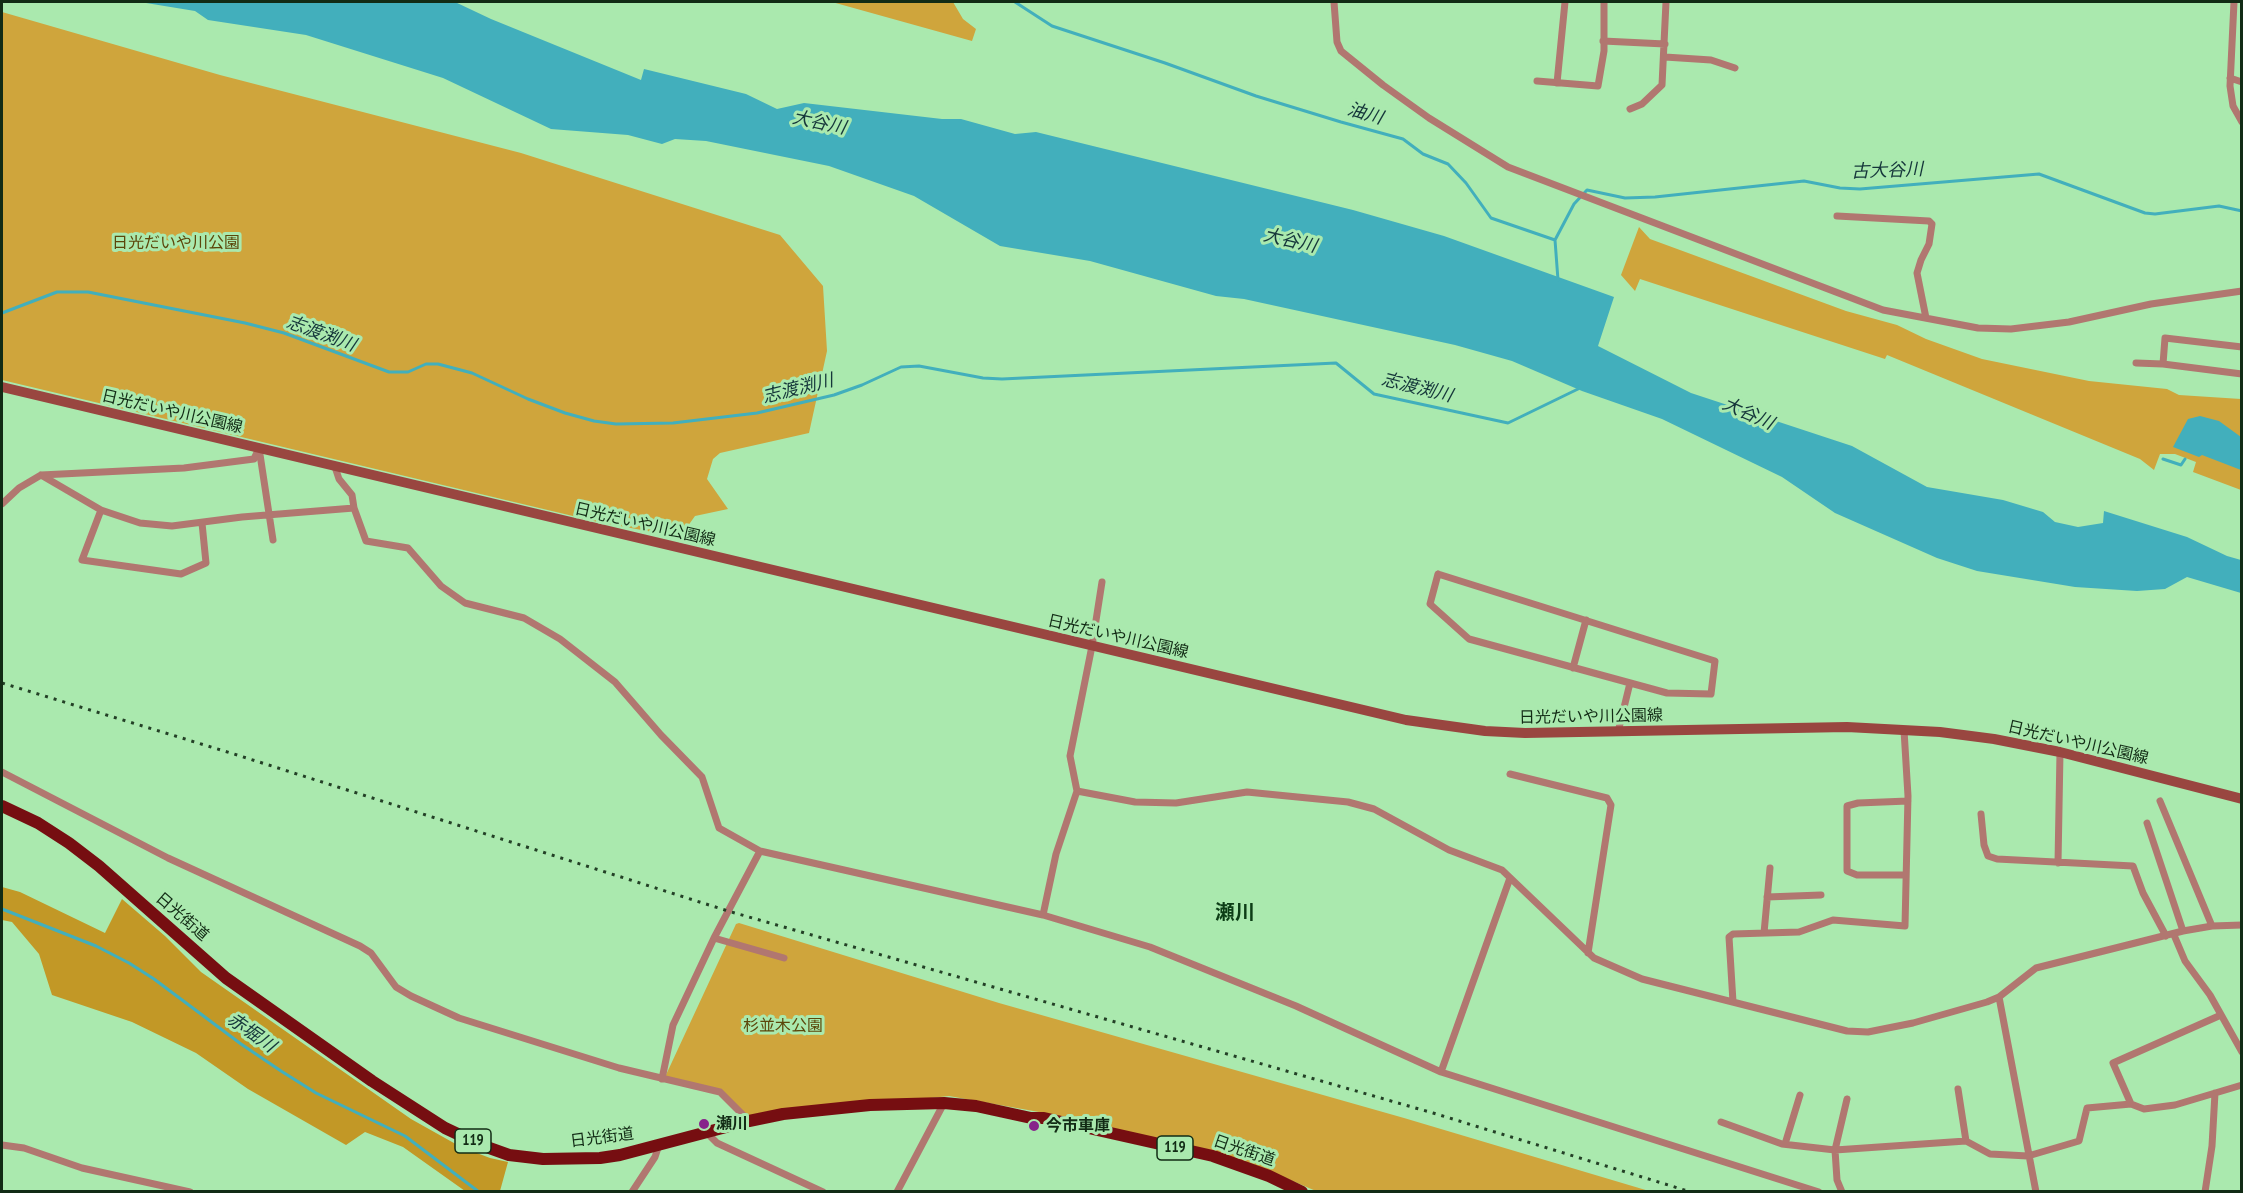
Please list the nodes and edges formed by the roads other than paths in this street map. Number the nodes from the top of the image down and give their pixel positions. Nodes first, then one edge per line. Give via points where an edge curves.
1 (1334, 2) edge
2 (1565, 2) edge
3 (1604, 2) edge
4 (1666, 2) edge
5 (2234, 2) edge
6 (1603, 41) junction
7 (1665, 44) junction
8 (1665, 57) junction
9 (1735, 68) dead end
10 (2230, 78) junction
11 (1537, 81) dead end
12 (2241, 82) edge
13 (1557, 83) junction
14 (1630, 109) dead end
15 (2241, 122) edge
16 (1837, 216) dead end
17 (2241, 291) edge
18 (1926, 318) junction
19 (2241, 347) edge
20 (2136, 363) dead end
21 (2163, 364) junction
22 (2241, 374) edge
23 (2, 387) edge
24 (259, 448) junction
25 (335, 466) junction
26 (41, 475) junction
27 (2, 504) edge
28 (354, 508) junction
29 (101, 510) junction
30 (270, 515) junction
31 (202, 524) junction
32 (273, 540) dead end
33 (1102, 582) dead end
34 (1586, 620) junction
35 (1092, 646) junction
36 (1573, 668) junction
37 (1630, 683) junction
38 (1904, 729) junction
39 (1618, 732) junction
40 (2060, 752) junction
41 (2, 772) edge
42 (1510, 774) dead end
43 (1077, 791) junction
44 (2241, 798) edge
45 (1908, 801) junction
46 (2160, 801) dead end
47 (2, 806) edge
48 (1981, 814) dead end
49 (2147, 823) dead end
50 (760, 851) junction
51 (2058, 864) junction
52 (1770, 868) dead end
53 (1906, 875) junction
54 (1510, 878) junction
55 (1821, 895) dead end
56 (1767, 897) junction
57 (1043, 915) junction
58 (2241, 925) edge
59 (2212, 926) junction
60 (2183, 931) junction
61 (1764, 933) junction
62 (2170, 935) junction
63 (714, 938) junction
64 (1588, 953) junction
65 (784, 958) dead end
66 (1999, 997) junction
67 (1733, 1002) junction
68 (2221, 1015) junction
69 (2241, 1052) edge
70 (1441, 1072) junction
71 (662, 1079) junction
72 (2241, 1085) edge
73 (1958, 1089) dead end
74 (2215, 1093) junction
75 (1800, 1095) dead end
76 (1847, 1099) dead end
77 (944, 1103) junction
78 (2132, 1104) junction
79 (749, 1121) junction
80 (1721, 1122) dead end
81 (707, 1133) junction
82 (1966, 1141) junction
83 (1785, 1144) junction
84 (2, 1145) edge
85 (659, 1145) junction
86 (1834, 1150) junction
87 (2028, 1156) junction
88 (1282, 1187) edge
89 (818, 1190) edge
90 (190, 1191) edge
91 (632, 1191) edge
92 (897, 1191) edge
93 (1302, 1191) edge
94 (1818, 1191) edge
95 (1842, 1191) edge
96 (2036, 1191) edge
97 (2205, 1191) edge

1 - 18 street via 1341,51 1430,118 1508,167 1882,310
2 - 13 street
3 - 6 street
4 - 7 street
5 - 10 street
6 - 7 street
6 - 13 street via 1598,86
7 - 8 street
8 - 9 street via 1711,60
8 - 14 street via 1662,85
10 - 12 street
10 - 15 street via 2232,106
11 - 13 street
16 - 18 street via 1932,224 1917,273
17 - 18 street via 2035,327 1991,330
19 - 21 street via 2165,338
20 - 21 street
21 - 22 street
23 - 24 main road, 日光だいや川公園線
24 - 25 main road, 日光だいや川公園線
24 - 26 street via 254,459 131,472
24 - 30 street
25 - 28 street via 339,479 352,495
25 - 35 main road, 日光だいや川公園線
26 - 27 street
26 - 29 street
28 - 30 street
28 - 50 street via 366,541 408,548 441,586 465,603 524,618 560,639 615,682 702,777 719,828
29 - 31 street via 140,524
29 - 31 street via 82,560 181,574 206,562
30 - 31 street
30 - 32 street
33 - 35 street
34 - 36 street
34 - 36 street via 1438,574 1430,604 1469,639
34 - 37 street via 1714,661 1711,694 1667,693
35 - 39 main road, 日光だいや川公園線 via 1425,723 1506,733
35 - 43 street via 1070,756
36 - 37 street
37 - 39 street
38 - 39 main road, 日光だいや川公園線
38 - 40 main road, 日光だいや川公園線 via 1978,736
38 - 45 street
40 - 44 main road, 日光だいや川公園線
40 - 51 street
41 - 71 street via 168,858 360,946 371,953 396,987 411,996 459,1018
42 - 64 street via 1607,798 1611,805
43 - 54 street via 1135,802 1176,803 1247,792 1348,802 1374,809 1449,850 1502,870
43 - 57 street via 1056,854
45 - 53 street
45 - 53 street via 1847,806 1847,871 1857,875
46 - 59 street
47 - 85 highway, 日光街道 / 119 via 69,843 226,978 445,1128 509,1155 543,1159 600,1158
48 - 51 street via 1988,856
49 - 60 street
50 - 57 street
50 - 63 street
51 - 62 street via 2133,866 2143,893
52 - 56 street
53 - 61 street via 1905,926 1833,920 1799,932
54 - 64 street
54 - 70 street
55 - 56 street
56 - 61 street
57 - 70 street via 1171,956 1296,1006
58 - 59 street
59 - 60 street
60 - 62 street
61 - 67 street via 1729,937
62 - 66 street via 2036,968
62 - 68 street
63 - 65 street
63 - 71 street via 673,1025
64 - 67 street via 1642,979
66 - 67 street via 1914,1023 1868,1032 1847,1031
66 - 87 street
68 - 69 street
68 - 78 street via 2114,1063
70 - 94 street
71 - 79 street via 720,1092
72 - 74 street
73 - 82 street
74 - 78 street via 2175,1105 2144,1109
74 - 97 street
75 - 83 street
76 - 86 street
77 - 79 highway, 日光街道 / 119 via 843,1107
77 - 88 highway, 日光街道 / 119 via 1044,1118 1213,1156 1252,1169
77 - 92 street
78 - 87 street via 2086,1108 2079,1141
79 - 81 highway, 日光街道 / 119
80 - 83 street
81 - 85 highway, 日光街道 / 119
81 - 89 street via 717,1143
82 - 86 street
82 - 87 street via 1990,1154
83 - 86 street
84 - 90 street via 24,1148 82,1168
85 - 91 street
86 - 95 street
87 - 96 street
88 - 93 highway, 日光街道 / 119

